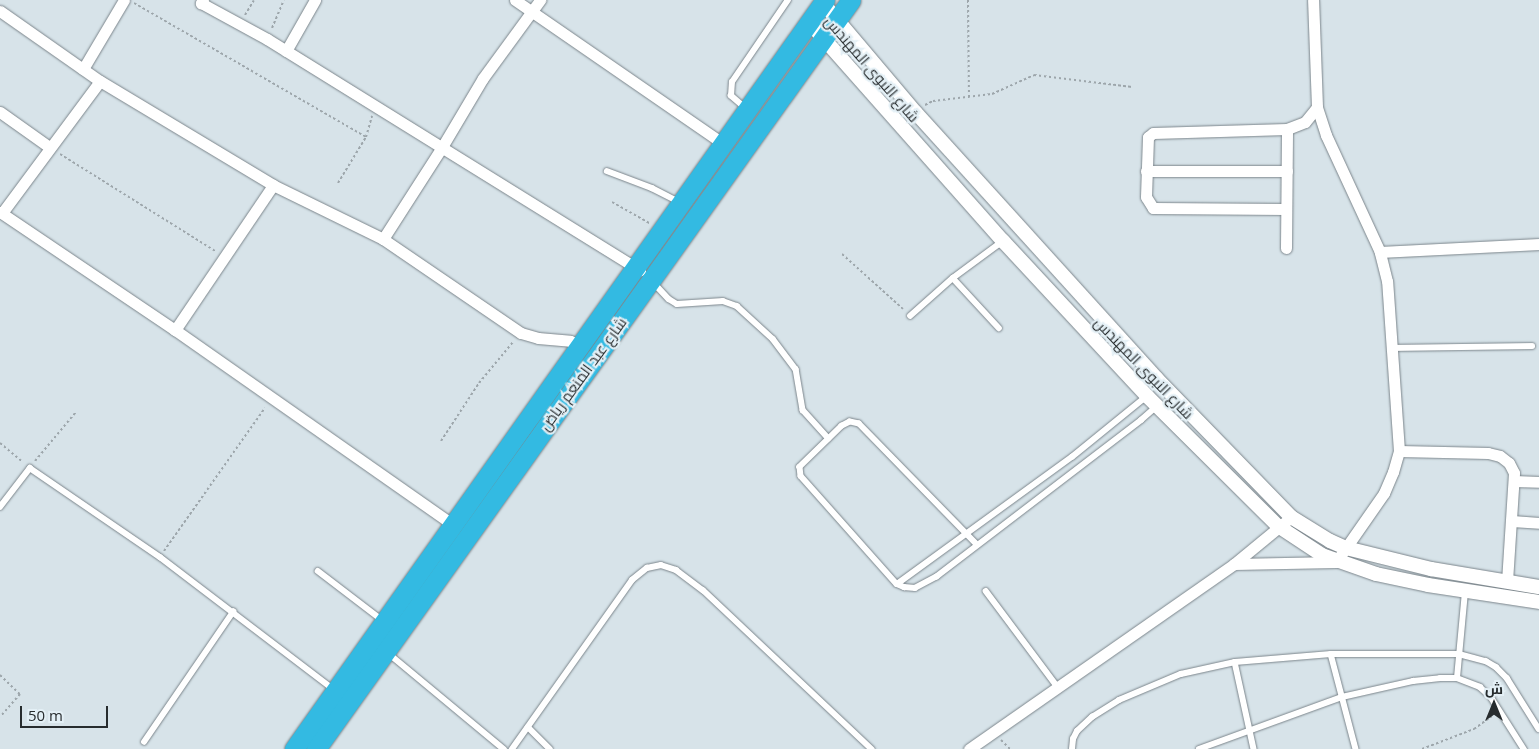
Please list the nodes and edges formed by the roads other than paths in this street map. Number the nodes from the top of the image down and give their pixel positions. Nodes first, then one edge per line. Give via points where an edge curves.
1 (124, 0) edge
2 (315, 0) edge
3 (515, 0) edge
4 (540, 0) edge
5 (788, 0) edge
6 (851, 0) edge
7 (1313, 0) edge
8 (200, 1) edge
9 (823, 1) edge
10 (532, 10) junction
11 (0, 11) edge
12 (836, 18) junction
13 (809, 22) junction
14 (823, 38) junction
15 (286, 51) junction
16 (83, 69) junction
17 (100, 81) junction
18 (1317, 107) junction
19 (747, 110) junction
20 (0, 112) edge
21 (1287, 129) junction
22 (724, 144) junction
23 (50, 147) junction
24 (442, 147) junction
25 (607, 171) dead end
26 (1146, 171) junction
27 (1286, 171) junction
28 (273, 185) junction
29 (681, 204) junction
30 (1286, 209) junction
31 (1, 213) edge
32 (697, 214) junction
33 (1021, 228) junction
34 (383, 239) junction
35 (1003, 241) junction
36 (1539, 244) edge
37 (1286, 248) dead end
38 (1380, 252) junction
39 (643, 274) junction
40 (953, 278) junction
41 (910, 316) road end
42 (999, 328) dead end
43 (175, 330) junction
44 (581, 344) junction
45 (1532, 346) dead end
46 (1390, 348) junction
47 (1156, 378) junction
48 (1144, 393) junction
49 (1157, 406) junction
50 (1208, 432) junction
51 (828, 438) junction
52 (1194, 444) junction
53 (1399, 450) junction
54 (1045, 477) junction
55 (1514, 480) junction
56 (1539, 482) edge
57 (1055, 486) junction
58 (0, 507) edge
59 (1291, 517) junction
60 (1512, 521) junction
61 (1539, 523) edge
62 (453, 525) junction
63 (1278, 526) junction
64 (966, 533) junction
65 (977, 545) junction
66 (1346, 548) junction
67 (1336, 562) junction
68 (1234, 564) junction
69 (318, 571) dead end
70 (424, 580) junction
71 (1507, 582) junction
72 (897, 584) junction
73 (1539, 587) edge
74 (986, 591) dead end
75 (1465, 591) junction
76 (1539, 602) edge
77 (233, 612) junction
78 (384, 621) junction
79 (371, 638) junction
80 (386, 651) junction
81 (1331, 654) junction
82 (1458, 654) junction
83 (1234, 662) junction
84 (1457, 678) junction
85 (1057, 686) junction
86 (336, 690) junction
87 (1342, 697) junction
88 (528, 727) junction
89 (1539, 729) edge
90 (1249, 730) junction
91 (144, 742) dead end
92 (294, 749) edge
93 (316, 749) edge
94 (504, 749) edge
95 (512, 749) edge
96 (550, 749) edge
97 (872, 749) edge
98 (969, 749) edge
99 (1072, 749) edge
100 (1198, 749) edge
101 (1254, 749) edge
102 (1356, 749) edge
103 (1524, 749) edge

1 - 16 street
2 - 15 street
3 - 10 street
4 - 10 street
5 - 19 lane via 732,82 731,96
6 - 12 highway, شارع عبد المنعم رياض
7 - 18 street
8 - 15 street
9 - 12 street, شارع النبوى المهندس
9 - 13 highway, شارع عبد المنعم رياض
10 - 22 street
10 - 24 street via 483,78
11 - 16 street
12 - 14 highway, شارع عبد المنعم رياض
12 - 33 street, شارع النبوى المهندس via 916,113
13 - 14 street, شارع النبوى المهندس
13 - 19 highway, شارع عبد المنعم رياض
14 - 32 highway, شارع عبد المنعم رياض
14 - 35 street, شارع النبوى المهندس
15 - 24 street
16 - 17 street
17 - 23 street
17 - 28 street
18 - 21 street via 1305,122
18 - 38 street via 1326,135
19 - 22 highway, شارع عبد المنعم رياض
20 - 23 street
21 - 26 street via 1153,133 1147,141
21 - 27 street
22 - 29 highway, شارع عبد المنعم رياض
23 - 31 street
24 - 34 street
24 - 39 street
25 - 29 lane via 652,188
26 - 27 street
26 - 30 street via 1147,202 1157,210
27 - 30 street
28 - 34 street
28 - 43 street
29 - 32 highway
29 - 39 highway, شارع عبد المنعم رياض via 662,230
30 - 37 street
31 - 43 street
32 - 39 highway, شارع عبد المنعم رياض
33 - 35 street
33 - 47 street, شارع النبوى المهندس
34 - 44 street via 521,333
35 - 40 lane
35 - 48 street, شارع النبوى المهندس
36 - 38 street
38 - 46 street via 1388,289
39 - 44 highway, شارع عبد المنعم رياض
39 - 51 lane via 677,304 723,301 737,306 773,338 788,357 797,374 802,410
39 - 70 highway, شارع عبد المنعم رياض
40 - 41 lane
40 - 42 lane
43 - 62 street
44 - 62 highway, شارع عبد المنعم رياض
45 - 46 lane
46 - 53 street
47 - 48 street
47 - 50 street, شارع النبوى المهندس
48 - 49 street, شارع النبوى المهندس
48 - 54 lane
49 - 52 street, شارع النبوى المهندس
49 - 57 lane
50 - 52 street
50 - 59 street, شارع النبوى المهندس
51 - 64 lane via 847,423 859,424
51 - 72 lane via 800,467 800,473
52 - 63 street, شارع النبوى المهندس
53 - 55 street via 1500,456 1509,462
53 - 66 street via 1384,492
54 - 57 lane
54 - 64 lane
55 - 56 street
55 - 60 street
57 - 65 lane
58 - 77 lane via 30,468 160,557
59 - 63 street
59 - 66 street, شارع النبوى المهندس via 1330,542
60 - 61 street
60 - 71 street
62 - 70 highway, شارع عبد المنعم رياض
63 - 67 street, شارع النبوى المهندس
63 - 68 street
64 - 65 lane
64 - 72 lane
65 - 72 lane via 922,585 909,588
66 - 67 street
66 - 71 street, شارع النبوى المهندس via 1431,569
67 - 68 street
67 - 75 street, شارع النبوى المهندس via 1376,574
68 - 85 street
69 - 78 lane
70 - 78 highway, شارع عبد المنعم رياض
70 - 80 highway, شارع عبد المنعم رياض
71 - 73 street, شارع النبوى المهندس
74 - 85 lane
75 - 76 street, شارع النبوى المهندس
75 - 82 lane
77 - 86 lane
77 - 91 lane
78 - 79 highway, شارع عبد المنعم رياض
79 - 80 highway
79 - 86 highway, شارع عبد المنعم رياض
80 - 93 highway, شارع عبد المنعم رياض
80 - 94 lane
81 - 82 lane
81 - 83 lane
81 - 87 lane
82 - 84 lane
82 - 89 lane via 1496,667 1507,678
83 - 90 lane
83 - 99 lane via 1181,674 1119,700 1077,731 1072,739
84 - 87 lane via 1413,681
84 - 103 lane via 1480,687 1491,697
85 - 98 street
86 - 92 highway, شارع عبد المنعم رياض
87 - 90 lane
87 - 102 lane
88 - 95 lane
88 - 96 lane
88 - 97 lane via 632,580 647,568 662,565 676,570 704,590
90 - 100 lane
90 - 101 lane

